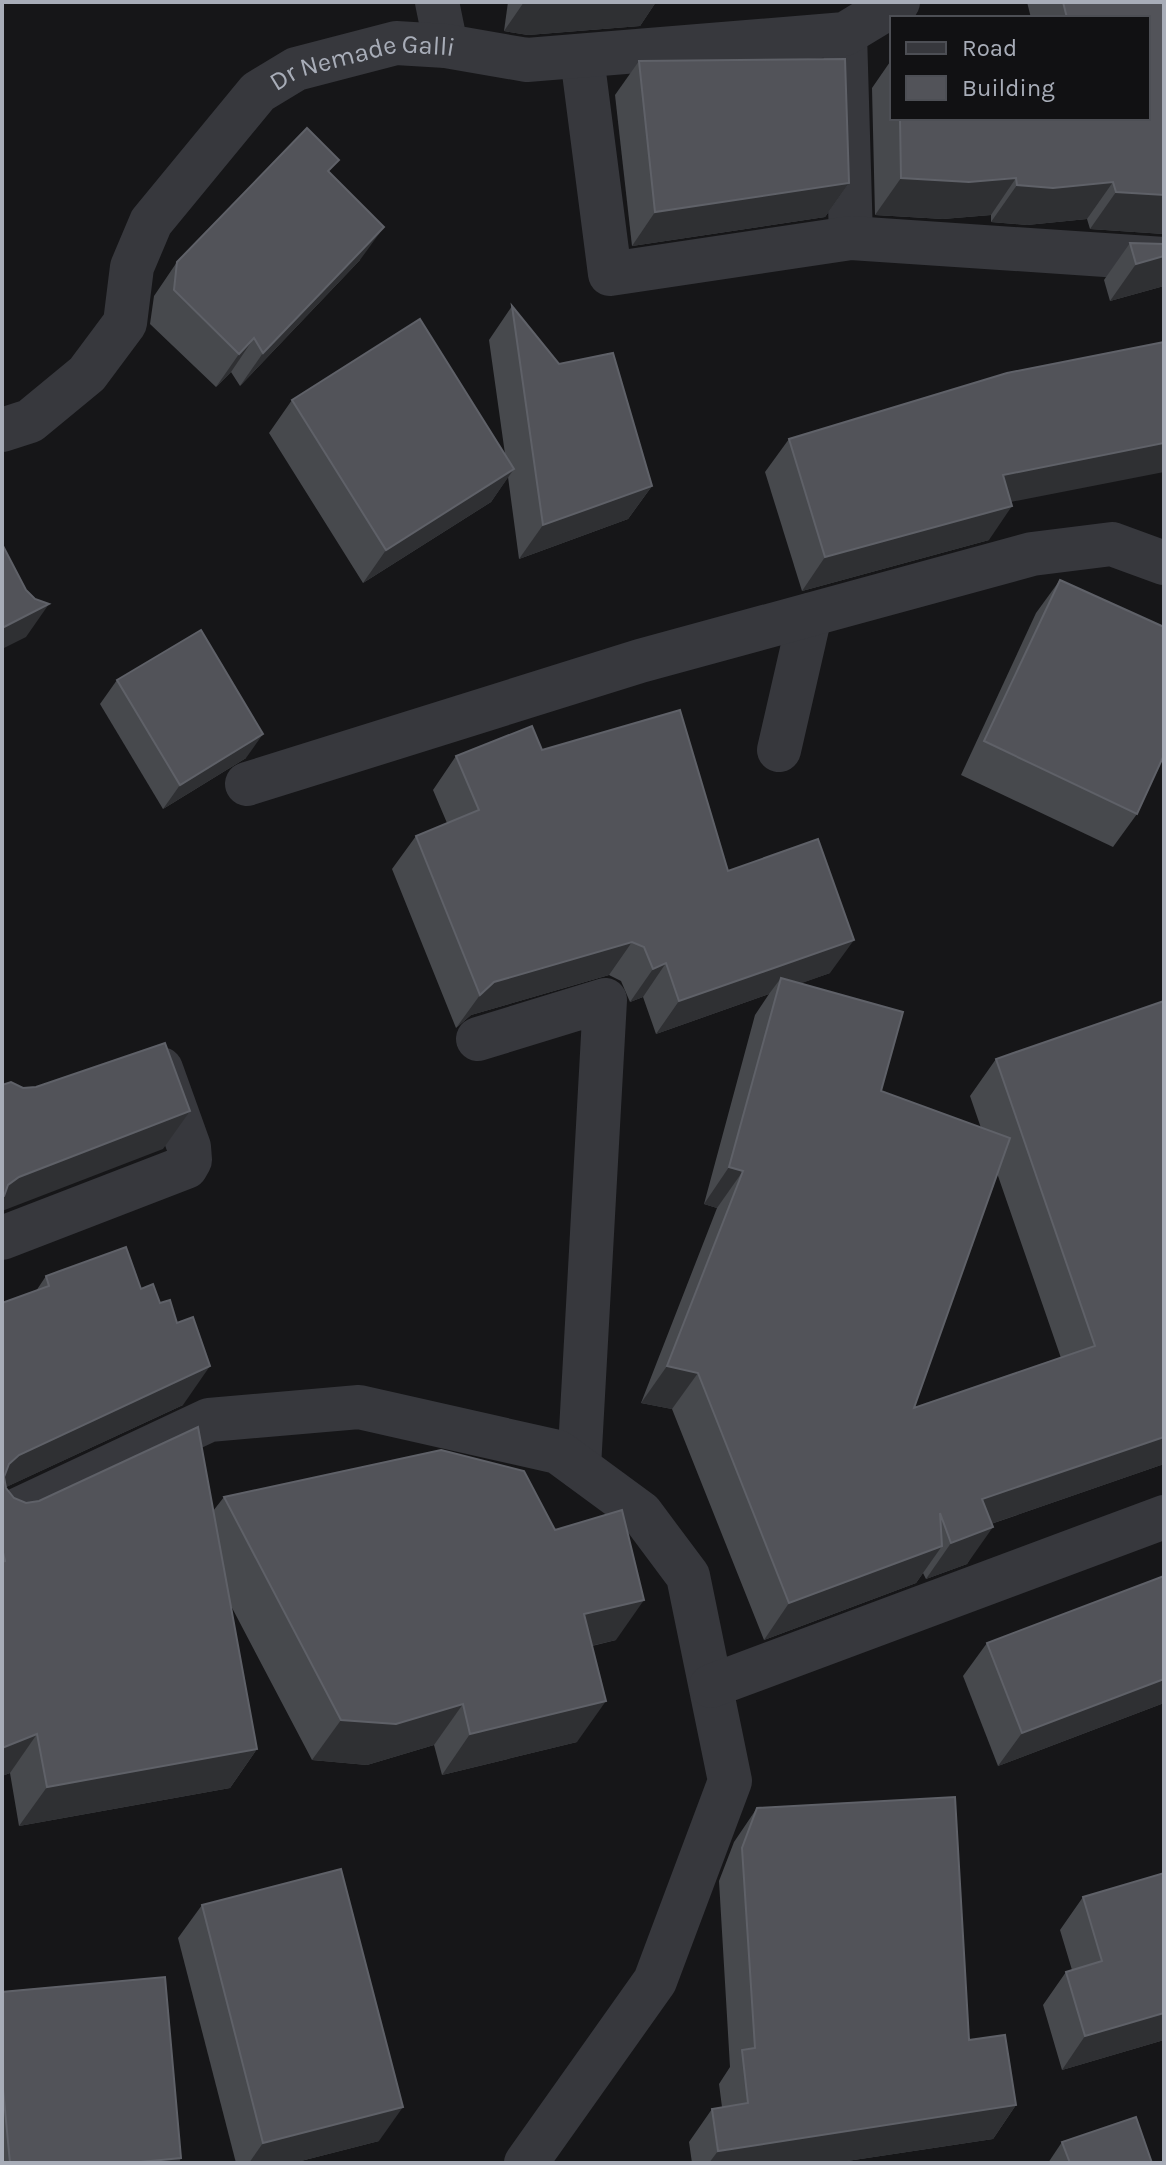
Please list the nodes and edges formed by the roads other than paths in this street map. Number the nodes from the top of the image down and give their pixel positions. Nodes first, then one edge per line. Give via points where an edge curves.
1 (437, 2) edge
2 (898, 2) edge
3 (845, 34) junction
4 (446, 46) junction
5 (582, 57) junction
6 (851, 238) junction
7 (1164, 259) edge
8 (2, 430) edge
9 (1164, 563) edge
10 (810, 615) junction
11 (779, 750) dead end
12 (247, 784) dead end
13 (478, 1039) dead end
14 (125, 1059) edge
15 (2, 1238) edge
16 (579, 1467) junction
17 (2, 1517) edge
18 (1164, 1517) edge
19 (711, 1686) junction
20 (526, 2163) edge

1 - 4 street
2 - 3 street, Dr Nemade Galli
3 - 5 street, Dr Nemade Galli
3 - 6 street
4 - 5 street, Dr Nemade Galli via 527,60
4 - 8 street, Dr Nemade Galli via 396,43 350,54 296,69 258,92 151,222 132,267 125,323 87,374 30,421
5 - 6 street via 610,274
6 - 7 street
9 - 10 street via 1112,544 1044,552
10 - 11 street
10 - 12 street via 640,661
13 - 16 street via 605,1000
14 - 15 street via 150,1054 158,1061 189,1147 186,1167
16 - 17 street via 558,1452 359,1407 209,1420
16 - 19 street via 641,1513 688,1576
18 - 19 street
19 - 20 street via 730,1781 655,1981

